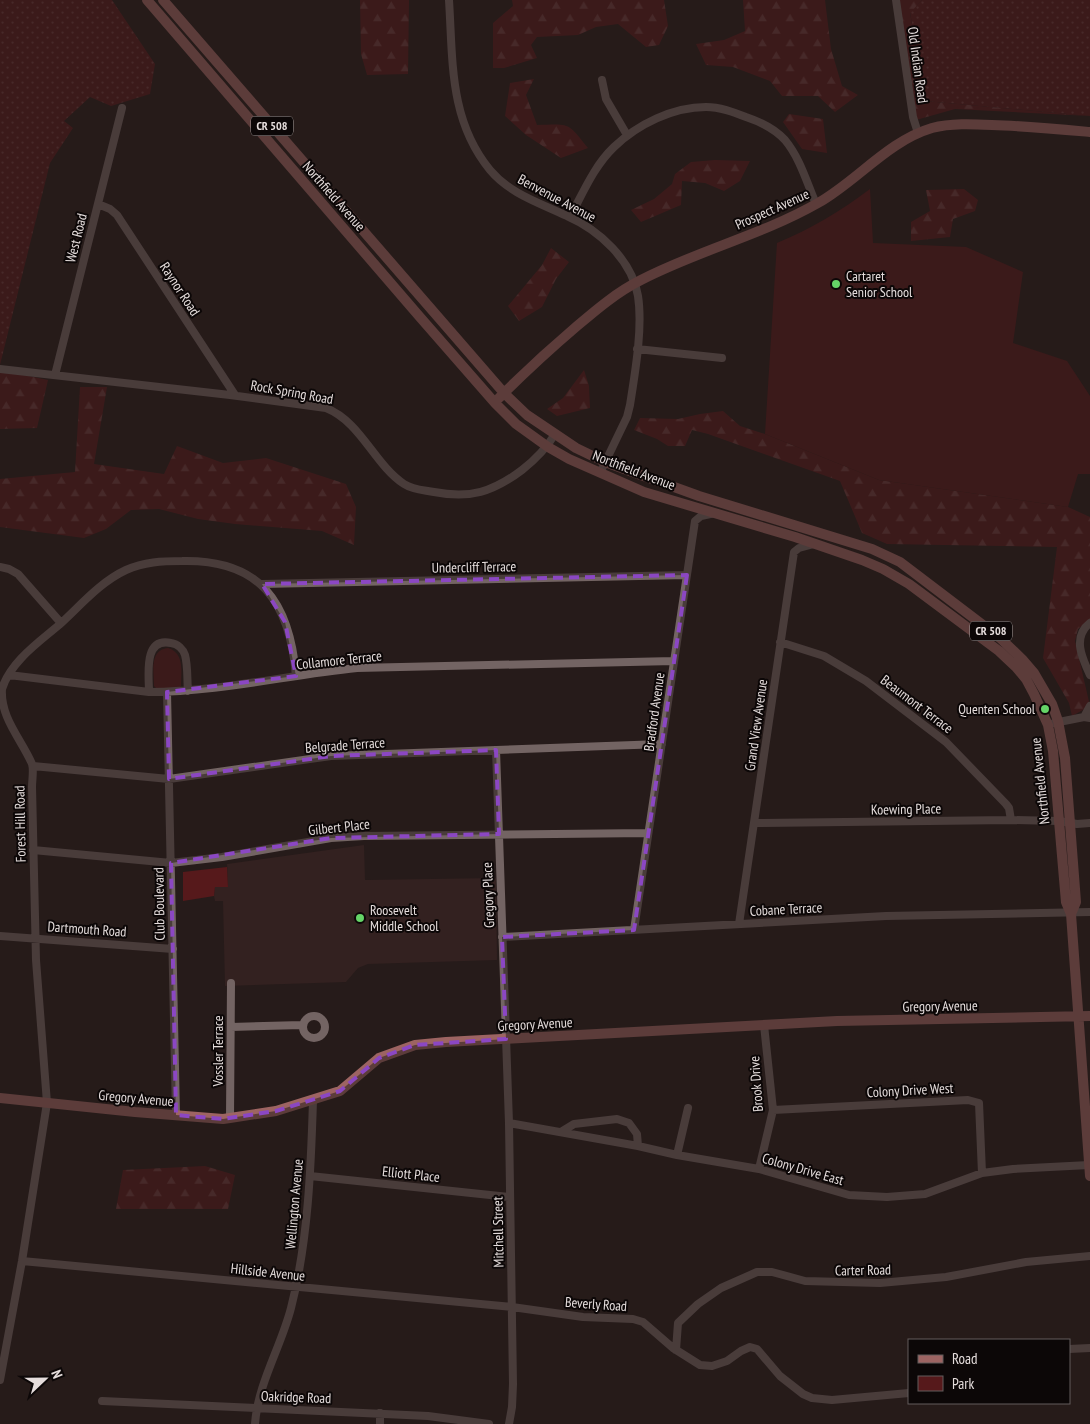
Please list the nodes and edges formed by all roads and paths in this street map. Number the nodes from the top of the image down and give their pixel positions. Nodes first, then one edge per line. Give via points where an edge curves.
1 (147, 0) edge
2 (163, 0) edge
3 (450, 0) edge
4 (896, 0) edge
5 (602, 80) dead end
6 (122, 108) dead end
7 (273, 126) junction
8 (1090, 132) edge
9 (918, 133) junction
10 (263, 135) junction
11 (628, 135) junction
12 (98, 204) junction
13 (816, 204) junction
14 (570, 217) junction
15 (634, 283) junction
16 (637, 348) junction
17 (722, 358) dead end
18 (0, 368) edge
19 (55, 375) junction
20 (504, 393) junction
21 (235, 395) junction
22 (494, 403) junction
23 (555, 434) junction
24 (548, 447) junction
25 (605, 462) junction
26 (600, 473) junction
27 (699, 496) junction
28 (696, 507) junction
29 (715, 513) junction
30 (799, 527) junction
31 (795, 537) junction
32 (814, 544) junction
33 (0, 567) edge
34 (686, 575) junction
35 (262, 584) junction
36 (61, 623) junction
37 (1090, 623) edge
38 (780, 642) junction
39 (674, 661) junction
40 (9, 675) junction
41 (1090, 675) edge
42 (296, 676) junction
43 (188, 691) junction
44 (149, 692) junction
45 (167, 692) junction
46 (1090, 706) edge
47 (1087, 718) edge
48 (1058, 721) junction
49 (1048, 725) junction
50 (662, 744) junction
51 (496, 750) junction
52 (33, 766) junction
53 (169, 779) junction
54 (1011, 820) junction
55 (1064, 822) junction
56 (754, 823) junction
57 (1090, 823) edge
58 (648, 833) junction
59 (499, 834) junction
60 (33, 850) junction
61 (171, 863) junction
62 (1090, 912) edge
63 (1071, 914) junction
64 (739, 924) junction
65 (634, 930) junction
66 (0, 936) edge
67 (502, 937) junction
68 (35, 938) junction
69 (172, 949) junction
70 (231, 983) dead end
71 (1090, 1016) edge
72 (1078, 1017) junction
73 (302, 1025) dead end
74 (764, 1025) junction
75 (231, 1027) junction
76 (506, 1039) junction
77 (0, 1098) edge
78 (313, 1100) junction
79 (47, 1103) junction
80 (688, 1108) dead end
81 (773, 1110) junction
82 (176, 1115) junction
83 (230, 1118) junction
84 (509, 1123) junction
85 (561, 1132) junction
86 (638, 1146) junction
87 (677, 1155) junction
88 (1089, 1165) edge
89 (759, 1169) junction
90 (982, 1173) junction
91 (310, 1176) junction
92 (1090, 1176) edge
93 (510, 1196) junction
94 (1090, 1256) edge
95 (22, 1261) junction
96 (297, 1288) junction
97 (512, 1308) junction
98 (1090, 1348) edge
99 (1070, 1349) edge
100 (676, 1350) junction
101 (0, 1380) edge
102 (908, 1393) edge
103 (102, 1401) dead end
104 (256, 1408) junction
105 (380, 1413) junction
106 (254, 1424) edge
107 (380, 1424) edge
108 (489, 1424) edge
109 (509, 1424) edge

1 - 10 main road, Northfield Avenue / CR 508
2 - 7 main road, Northfield Avenue / CR 508
3 - 14 street, Benvenue Avenue via 455,92 463,124 472,143 502,182 527,198
4 - 9 street, Old Indian Road
5 - 11 street via 606,99
6 - 12 street, West Road
7 - 10 main road
7 - 20 main road, Northfield Avenue / CR 508
8 - 9 main road, Prospect Avenue via 976,124 938,127
9 - 13 main road, Prospect Avenue
10 - 22 main road, Northfield Avenue / CR 508
11 - 13 street via 656,119 682,110 705,107 737,113 765,124 784,138 802,168
11 - 14 street via 601,162
12 - 19 street, West Road
12 - 21 street, Raynor Road via 117,215
13 - 15 main road, Prospect Avenue via 782,222
14 - 15 street, Benvenue Avenue via 596,232 607,243
15 - 16 street, Benvenue Avenue via 638,295
15 - 20 main road, Prospect Avenue via 550,349
16 - 17 street
16 - 25 street, Benvenue Avenue via 629,412
18 - 19 street, Rock Spring Road
19 - 21 street, Rock Spring Road
20 - 22 main road, Prospect Avenue
20 - 23 main road, Northfield Avenue / CR 508 via 527,415
21 - 24 street, Rock Spring Road via 326,408 337,413 405,484 445,495 471,494 496,488
22 - 24 main road, Northfield Avenue / CR 508
23 - 24 street, Rock Spring Road
23 - 25 main road, Northfield Avenue / CR 508
24 - 26 main road, Northfield Avenue / CR 508
25 - 26 street, Benvenue Avenue
25 - 27 main road, Northfield Avenue / CR 508
26 - 28 main road, Northfield Avenue / CR 508 via 644,492
27 - 28 main road
27 - 30 main road, Northfield Avenue / CR 508
28 - 29 main road, Northfield Avenue / CR 508
29 - 31 main road, Northfield Avenue / CR 508
29 - 34 street, Bradford Avenue via 694,521
30 - 31 main road
30 - 48 main road, Northfield Avenue / CR 508 via 872,549 900,562 923,579 1000,638 1022,659 1044,689
31 - 32 main road, Northfield Avenue / CR 508
32 - 38 street, Grand View Avenue via 794,552
32 - 49 main road, Northfield Avenue / CR 508 via 862,560 909,584 1000,651 1026,679
33 - 36 street via 18,574
34 - 35 street, Undercliff Terrace
34 - 39 street, Bradford Avenue
35 - 36 street, Forest Hill Road via 216,563 160,561 141,564 109,580
35 - 42 street, Forest Hill Road via 285,622 294,651
36 - 40 street, Forest Hill Road via 21,658
37 - 41 street via 1081,633 1079,646
38 - 54 street, Beaumont Terrace via 824,656 866,681 946,742 1006,804
38 - 56 street, Grand View Avenue
39 - 42 street, Collamore Terrace via 357,668
39 - 50 street, Bradford Avenue
40 - 44 street, Collamore Terrace
40 - 52 street, Forest Hill Road via 2,689 0,706
42 - 43 street, Collamore Terrace
43 - 44 street via 186,656 180,646 169,642 158,644 150,653
43 - 45 street, Collamore Terrace
44 - 45 street, Collamore Terrace
45 - 53 street, Club Boulevard
46 - 47 street
47 - 48 street
48 - 49 street
48 - 55 main road, Northfield Avenue / CR 508 via 1065,758
49 - 55 main road, Northfield Avenue / CR 508
50 - 51 street, Belgrade Terrace
50 - 58 street, Bradford Avenue
51 - 53 street, Belgrade Terrace via 331,756
51 - 59 street, Gregory Place
52 - 53 street, Belgrade Terrace
52 - 60 street, Forest Hill Road
53 - 61 street, Club Boulevard
54 - 55 street, Koewing Place
54 - 56 street, Koewing Place
55 - 57 street, Koewing Place
55 - 63 main road, Northfield Avenue / CR 508 via 1076,902
56 - 64 street, Grand View Avenue
58 - 59 street, Gilbert Place
58 - 65 street, Bradford Avenue
59 - 61 street, Gilbert Place via 332,838
59 - 67 street, Gregory Place
60 - 61 street, Gilbert Place
60 - 68 street, Forest Hill Road
61 - 69 street, Club Boulevard
62 - 63 street, Cobane Terrace
63 - 64 street, Cobane Terrace via 886,916
63 - 72 main road, Northfield Avenue / CR 508
64 - 65 street, Cobane Terrace
65 - 67 street, Cobane Terrace
66 - 68 street, Dartmouth Road
67 - 76 street, Gregory Place
68 - 69 street, Dartmouth Road
68 - 79 street, Forest Hill Road
69 - 82 street, Club Boulevard
70 - 75 street, Vossler Terrace
71 - 72 main road, Gregory Avenue
72 - 74 main road, Gregory Avenue
72 - 88 main road, Northfield Avenue / CR 508
73 - 75 street
74 - 76 main road, Gregory Avenue
74 - 81 street, Brook Drive
75 - 83 street, Vossler Terrace
76 - 78 main road, Gregory Avenue via 415,1045 379,1058 340,1091
76 - 84 street, Mitchell Street
77 - 79 main road, Gregory Avenue
78 - 83 main road, Gregory Avenue via 276,1111
78 - 91 street, Wellington Avenue
79 - 82 main road, Gregory Avenue
79 - 95 street, Forest Hill Road
80 - 87 street
81 - 89 street, Brook Drive
81 - 90 street, Colony Drive West via 968,1100 978,1103
82 - 83 main road, Gregory Avenue
84 - 85 street, Colony Drive East
84 - 93 street, Mitchell Street
85 - 86 street, Colony Drive East
85 - 86 street via 574,1124 617,1119 629,1123 637,1134
86 - 87 street, Colony Drive East
87 - 89 street, Colony Drive East
88 - 90 street, Colony Drive East
88 - 92 main road, Northfield Avenue / CR 508
89 - 90 street, Colony Drive East via 849,1195 888,1197 925,1194
91 - 93 street, Elliott Place
91 - 96 street, Wellington Avenue
93 - 97 street, Mitchell Street
94 - 100 street, Carter Road via 880,1283 806,1281 772,1272 757,1272 721,1288 678,1323
95 - 96 street, Hillside Avenue
95 - 101 street, Forest Hill Road
96 - 97 street, Hillside Avenue
96 - 104 street, Wellington Avenue
97 - 100 street, Beverly Road via 583,1317 634,1319 644,1322
97 - 109 street, Mitchell Street via 513,1384
98 - 99 street
100 - 102 street, Beverly Road via 700,1365 712,1366 750,1347 757,1349 780,1376 812,1398 832,1400
103 - 104 street, Oakridge Road
104 - 105 street, Oakridge Road
104 - 106 street, Wellington Avenue
105 - 107 street
105 - 108 street, Oakridge Road

